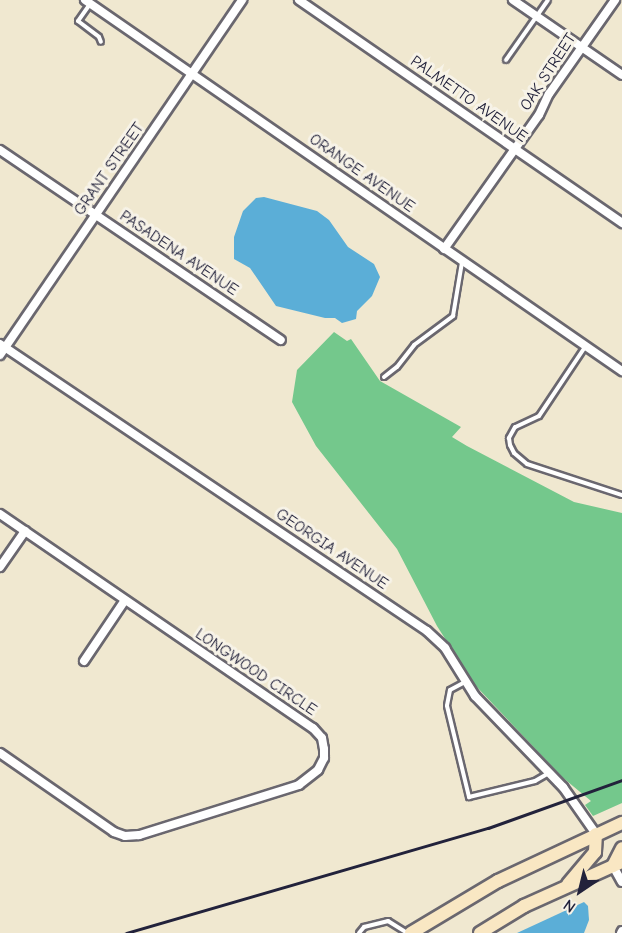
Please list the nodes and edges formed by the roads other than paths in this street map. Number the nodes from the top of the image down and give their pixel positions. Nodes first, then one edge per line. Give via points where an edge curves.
1 (242, 0) edge
2 (299, 0) edge
3 (513, 0) edge
4 (548, 0) edge
5 (615, 0) edge
6 (87, 2) edge
7 (537, 16) junction
8 (101, 42) dead end
9 (581, 47) junction
10 (506, 60) dead end
11 (193, 74) junction
12 (622, 75) edge
13 (515, 149) junction
14 (0, 150) edge
15 (96, 215) junction
16 (622, 223) edge
17 (444, 249) junction
18 (462, 261) junction
19 (281, 340) dead end
20 (585, 346) junction
21 (2, 349) edge
22 (622, 371) edge
23 (384, 377) dead end
24 (622, 495) edge
25 (0, 514) edge
26 (25, 531) junction
27 (0, 567) edge
28 (125, 600) junction
29 (84, 661) dead end
30 (466, 682) junction
31 (0, 753) edge
32 (550, 773) junction
33 (622, 823) edge
34 (596, 834) junction
35 (622, 848) edge
36 (617, 864) edge
37 (622, 882) edge
38 (563, 889) junction
39 (359, 933) edge
40 (409, 933) edge
41 (480, 933) edge

1 - 11 street, GRANT STREET
2 - 13 street, PALMETTO AVENUE
3 - 7 street
4 - 7 lane
5 - 9 street, OAK STREET
6 - 8 lane via 78,21
6 - 11 street, ORANGE AVENUE
7 - 9 street
7 - 10 lane
9 - 12 street
9 - 13 street, OAK STREET
11 - 15 street, GRANT STREET
11 - 17 street, ORANGE AVENUE
13 - 16 street, PALMETTO AVENUE
13 - 17 street, OAK STREET
14 - 15 street, PASADENA AVENUE
15 - 19 street, PASADENA AVENUE
15 - 21 street, GRANT STREET
17 - 18 street, ORANGE AVENUE
18 - 20 street, ORANGE AVENUE
18 - 23 lane via 453,316 414,345
20 - 22 street, ORANGE AVENUE
20 - 24 lane via 539,416 515,427 510,445 527,464
21 - 30 street, GEORGIA AVENUE via 428,631 445,648
25 - 26 street, LONGWOOD CIRCLE
26 - 27 street
26 - 28 street, LONGWOOD CIRCLE
28 - 29 street
28 - 31 street, LONGWOOD CIRCLE via 313,728 322,738 324,749 318,770 299,785 125,836
30 - 32 street, GEORGIA AVENUE via 490,714
30 - 32 lane via 450,690 447,706 469,796 535,781
32 - 34 street, GEORGIA AVENUE via 574,799
33 - 34 main road
34 - 38 main road via 595,852
34 - 40 main road via 498,881
35 - 36 main road
36 - 37 street
36 - 38 main road
38 - 41 main road via 524,906
39 - 40 lane via 364,927 388,921

